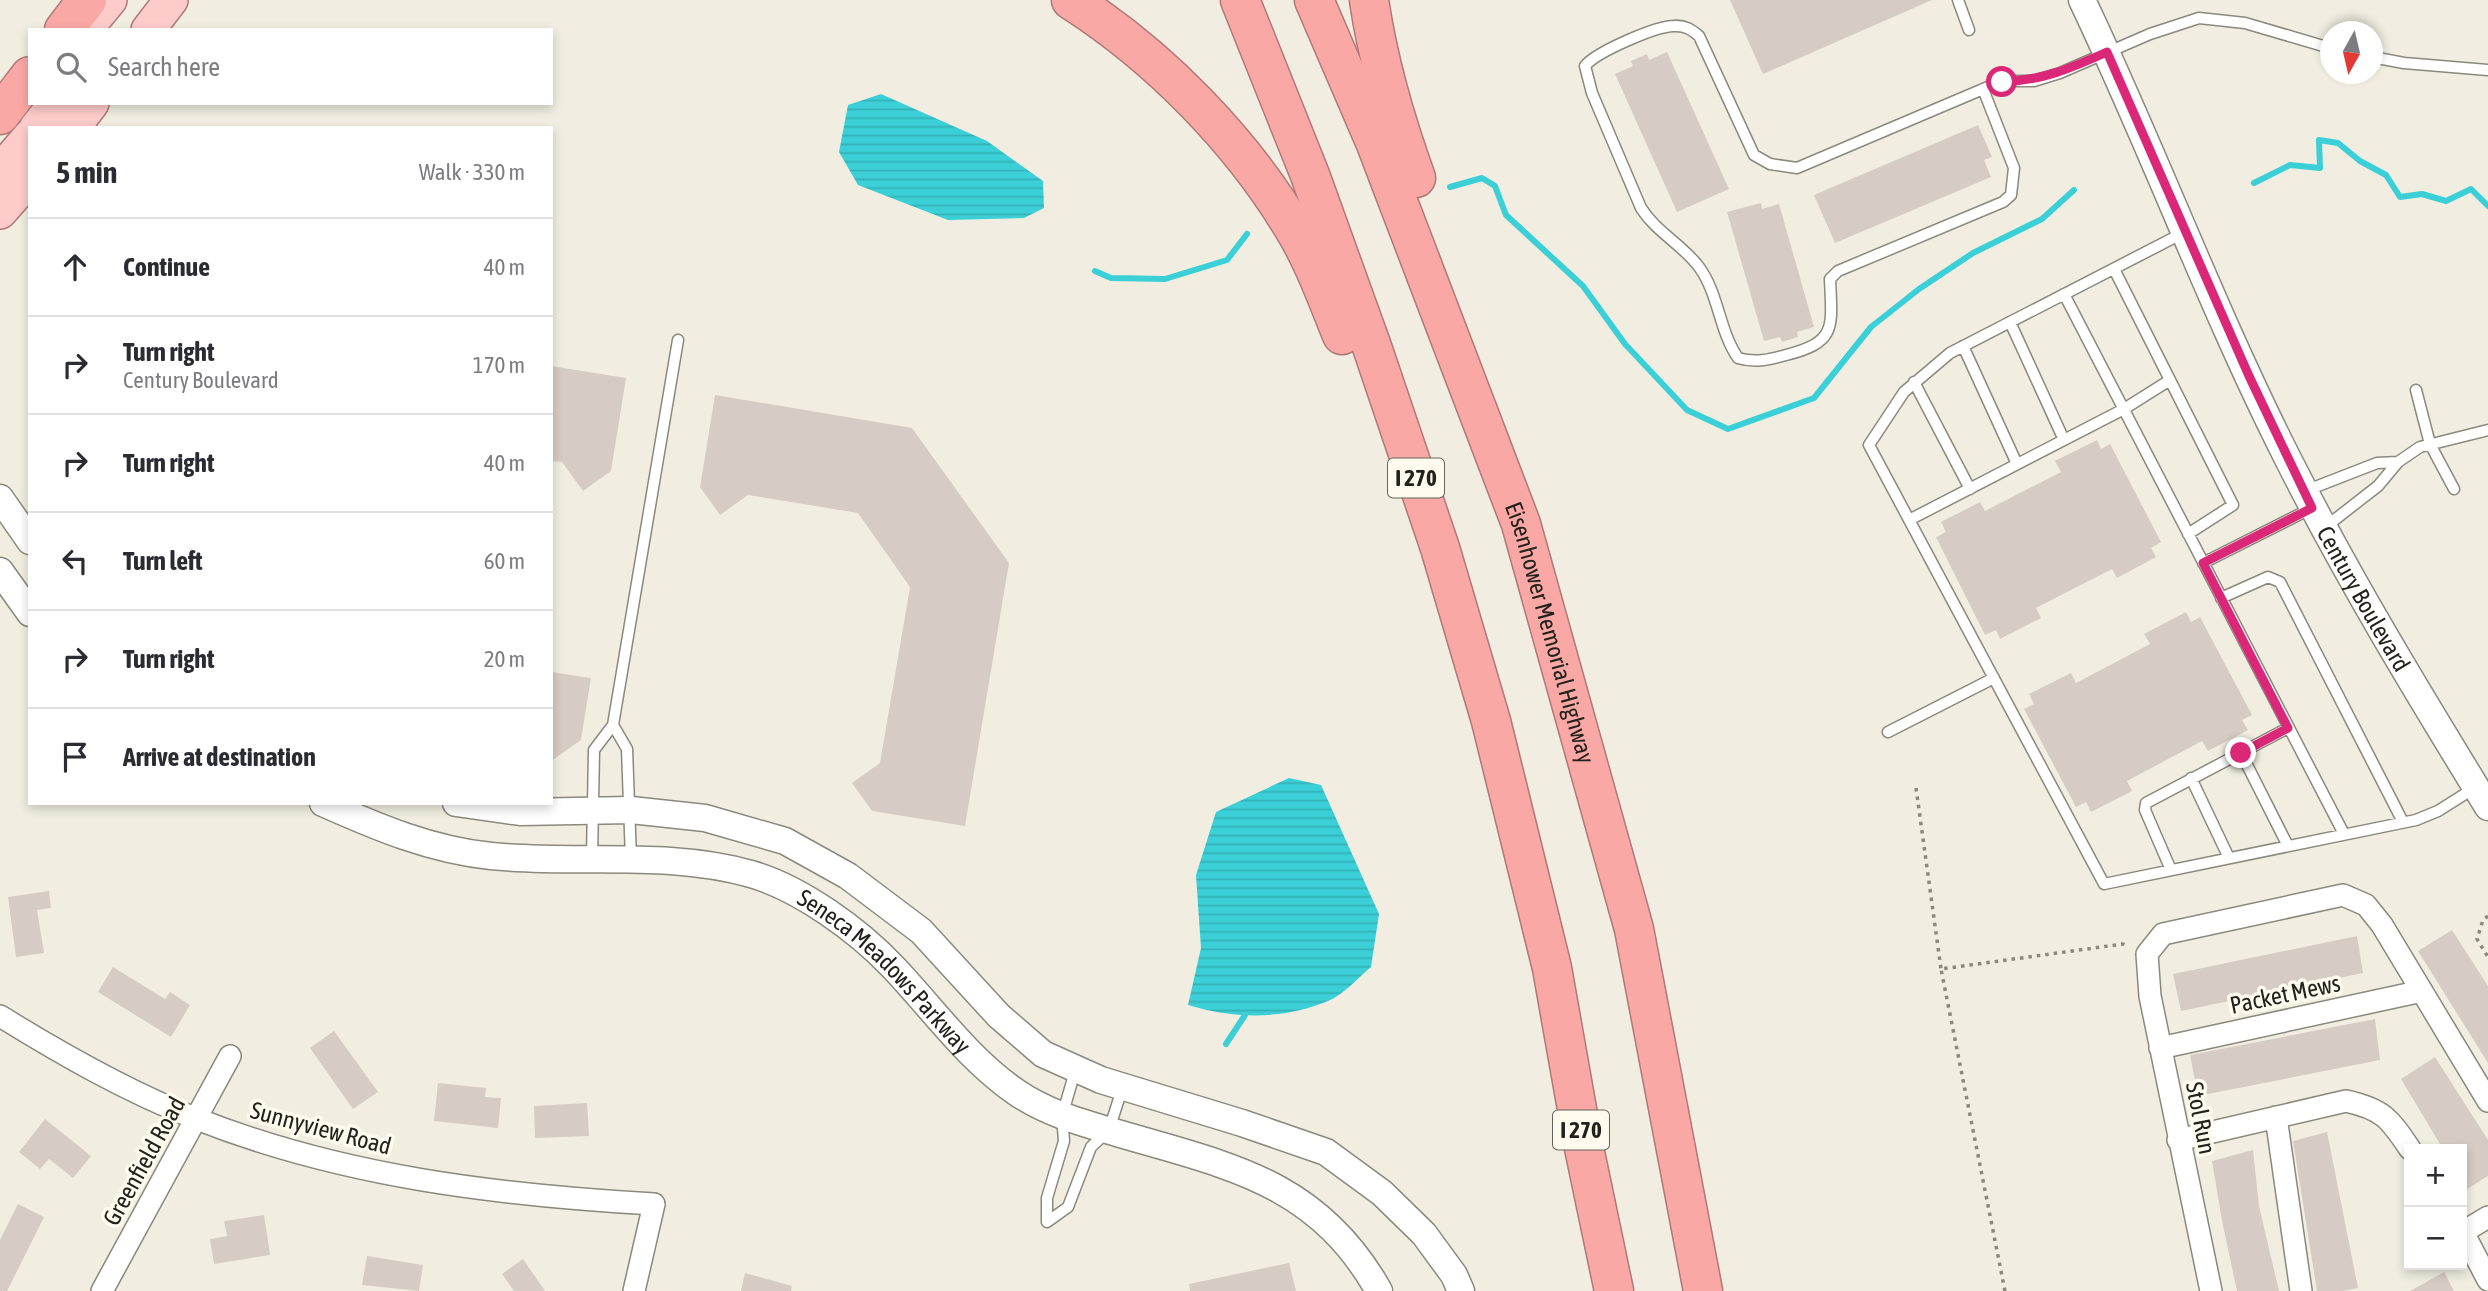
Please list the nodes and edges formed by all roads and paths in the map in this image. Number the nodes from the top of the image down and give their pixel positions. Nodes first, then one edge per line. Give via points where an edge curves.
1 (87, 0) edge
2 (110, 0) edge
3 (134, 0) edge
4 (171, 0) edge
5 (1071, 0) edge
6 (1240, 0) edge
7 (1314, 0) edge
8 (1369, 0) edge
9 (1958, 0) edge
10 (2082, 0) edge
11 (66, 28) edge
12 (87, 28) edge
13 (113, 28) edge
14 (150, 28) edge
15 (1969, 30) dead end
16 (2320, 45) edge
17 (2107, 52) junction
18 (2383, 59) edge
19 (2488, 70) edge
20 (28, 79) edge
21 (1983, 89) junction
22 (28, 99) edge
23 (54, 105) edge
24 (90, 105) edge
25 (0, 115) edge
26 (38, 126) edge
27 (75, 126) edge
28 (0, 130) edge
29 (28, 138) edge
30 (0, 171) edge
31 (28, 180) edge
32 (0, 212) edge
33 (2187, 231) junction
34 (2114, 269) junction
35 (2064, 294) junction
36 (2010, 322) junction
37 (678, 340) dead end
38 (1963, 346) junction
39 (2170, 380) junction
40 (1914, 382) junction
41 (2416, 390) dead end
42 (2124, 409) junction
43 (2488, 430) edge
44 (2064, 440) junction
45 (2430, 444) junction
46 (2398, 462) junction
47 (2017, 464) junction
48 (1970, 489) junction
49 (2454, 489) dead end
50 (0, 498) edge
51 (2313, 509) junction
52 (1909, 520) junction
53 (1521, 524) junction
54 (2188, 534) junction
55 (28, 538) edge
56 (2203, 563) junction
57 (0, 571) edge
58 (2221, 598) junction
59 (28, 609) edge
60 (1994, 678) junction
61 (612, 724) junction
62 (2288, 728) junction
63 (1888, 732) dead end
64 (2241, 753) junction
65 (2191, 778) junction
66 (1916, 788) dead end
67 (2482, 797) edge
68 (327, 805) edge
69 (470, 805) edge
70 (631, 810) junction
71 (593, 811) junction
72 (2403, 822) junction
73 (2343, 834) junction
74 (2288, 846) junction
75 (592, 858) junction
76 (2229, 858) junction
77 (631, 859) junction
78 (2171, 870) junction
79 (2488, 916) edge
80 (2147, 954) junction
81 (2488, 957) edge
82 (1552, 968) junction
83 (1941, 969) junction
84 (2422, 991) junction
85 (0, 1016) edge
86 (2160, 1048) junction
87 (230, 1056) dead end
88 (1076, 1068) junction
89 (1123, 1086) junction
90 (2488, 1101) edge
91 (1062, 1116) junction
92 (2276, 1117) junction
93 (197, 1119) junction
94 (1109, 1130) junction
95 (2178, 1140) junction
96 (2407, 1144) edge
97 (2488, 1217) edge
98 (2467, 1229) edge
99 (2467, 1239) edge
100 (2488, 1280) edge
101 (102, 1291) edge
102 (634, 1291) edge
103 (1379, 1291) edge
104 (1461, 1291) edge
105 (1614, 1291) edge
106 (1703, 1291) edge
107 (2005, 1291) edge
108 (2211, 1291) edge
109 (2301, 1291) edge

1 - 11 highway
2 - 12 main road
3 - 13 main road
4 - 14 main road
5 - 82 highway via 1181,87 1263,183 1297,233 1350,354
6 - 82 highway, I 270 via 1373,347 1440,548 1491,721
7 - 53 highway, Eisenhower Memorial Highway via 1376,144
8 - 53 highway via 1374,37 1401,137 1466,318
9 - 15 lane
10 - 17 street, Century Boulevard
16 - 17 lane via 2245,23 2200,18
17 - 21 lane via 2034,81 2002,82
17 - 33 street, Century Boulevard
18 - 19 lane
20 - 25 highway
21 - 21 lane via 1797,168 1787,168 1754,155 1699,36 1689,27 1673,25 1654,32 1592,57 1585,66 1641,208 1649,221 1699,266 1729,346 1738,358 1751,362 1815,347 1825,337 1832,319 1830,279 1838,271 2011,195 2014,168
22 - 28 main road
23 - 26 main road
24 - 27 main road
29 - 30 main road
31 - 32 main road
33 - 34 lane
33 - 51 street, Century Boulevard
34 - 35 lane
34 - 39 lane
35 - 36 lane
35 - 42 lane
36 - 38 lane
36 - 44 lane
37 - 61 lane
38 - 40 lane
38 - 47 lane
39 - 42 lane
39 - 54 lane via 2233,505
40 - 48 lane
40 - 52 lane via 1869,445
41 - 45 lane
42 - 44 lane
42 - 54 lane
43 - 45 lane
44 - 47 lane
45 - 46 lane
45 - 49 lane
46 - 51 lane via 2377,463
46 - 51 lane via 2378,486
47 - 48 lane
48 - 52 lane
50 - 55 street
51 - 56 lane
51 - 67 street, Century Boulevard via 2388,644
52 - 60 lane
53 - 106 highway, Eisenhower Memorial Highway via 1634,929
54 - 56 lane
56 - 58 lane
57 - 59 street
58 - 62 lane
58 - 72 lane via 2268,577 2280,582
60 - 63 lane
60 - 78 lane via 2104,884
61 - 70 lane via 627,749
61 - 71 lane via 594,750
62 - 64 lane
62 - 73 lane
64 - 65 lane
64 - 74 lane
65 - 76 lane
65 - 78 lane via 2146,803
66 - 83 path
67 - 72 lane
68 - 75 street, Seneca Meadows Parkway via 397,836 490,856
69 - 71 street, Seneca Meadows Parkway via 520,812
70 - 71 street, Seneca Meadows Parkway
70 - 77 lane
70 - 88 street, Seneca Meadows Parkway via 705,818 785,841 848,876 920,931 999,1016 1043,1054
71 - 75 lane
72 - 73 lane
73 - 74 lane
74 - 76 lane
75 - 77 street, Seneca Meadows Parkway
76 - 78 lane
77 - 91 street, Seneca Meadows Parkway via 681,860 753,874 820,906 891,964 966,1051 1017,1093
79 - 81 path via 2477,939
80 - 83 path via 2123,944
80 - 84 street via 2164,934 2343,895 2366,905
80 - 86 street, Stol Run
82 - 105 highway, I 270
83 - 107 path
84 - 86 street, Packet Mews
84 - 90 street
85 - 93 street, Sunnyview Road via 72,1061
86 - 95 street, Stol Run
87 - 93 street, Greenfield Road
88 - 89 street, Seneca Meadows Parkway
88 - 91 lane
89 - 94 lane
89 - 104 street, Seneca Meadows Parkway via 1326,1152 1382,1193 1424,1234
91 - 94 street, Seneca Meadows Parkway
91 - 94 lane via 1064,1141 1047,1198 1047,1222 1068,1207 1091,1147
92 - 95 street
92 - 96 street via 2346,1101 2373,1107 2391,1121
92 - 109 street
93 - 101 street, Greenfield Road
93 - 102 street, Sunnyview Road via 305,1155 437,1185 538,1198 654,1204
94 - 103 street, Seneca Meadows Parkway via 1206,1159 1281,1188 1331,1225
95 - 108 street, Stol Run
97 - 98 street
99 - 100 street

